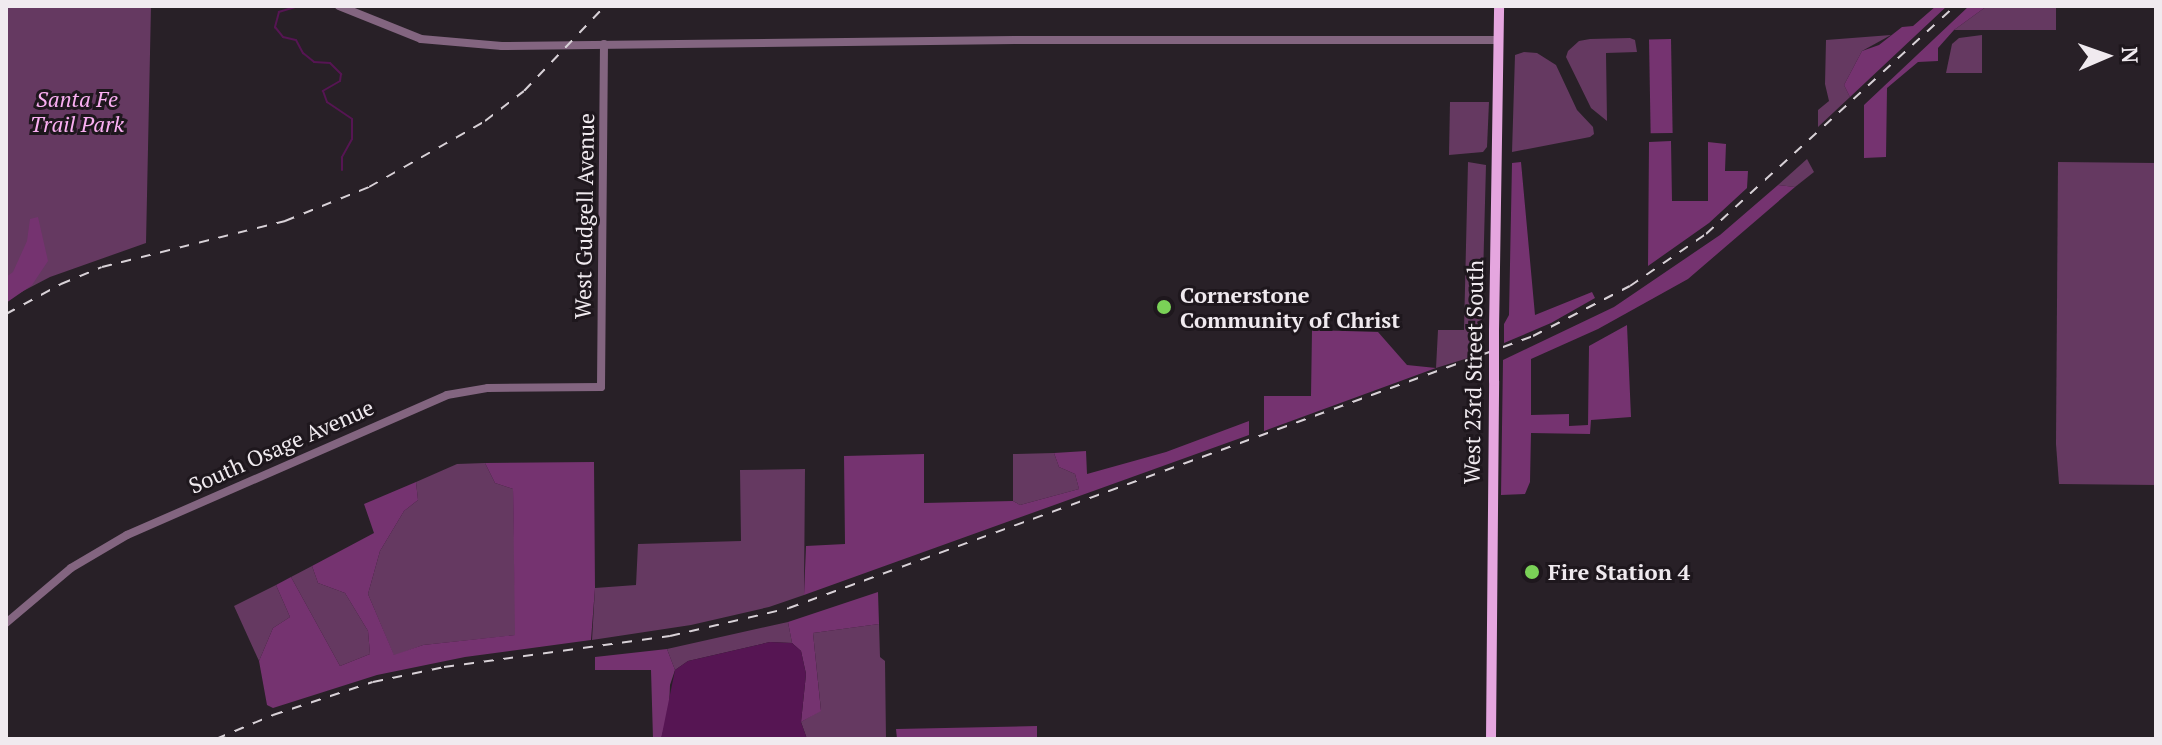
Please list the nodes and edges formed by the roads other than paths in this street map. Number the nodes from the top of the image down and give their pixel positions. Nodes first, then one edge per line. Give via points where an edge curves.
1 (339, 6) edge
2 (1499, 6) edge
3 (1499, 40) junction
4 (604, 44) junction
5 (601, 387) joint
6 (6, 623) edge
7 (1491, 739) edge

1 - 4 street via 421,39 502,46
2 - 3 main road, West 23rd Street South
3 - 4 street
3 - 7 main road, West 23rd Street South, bridge
4 - 5 street, West Gudgell Avenue
5 - 6 street, South Osage Avenue via 488,388 447,395 127,535 71,568

